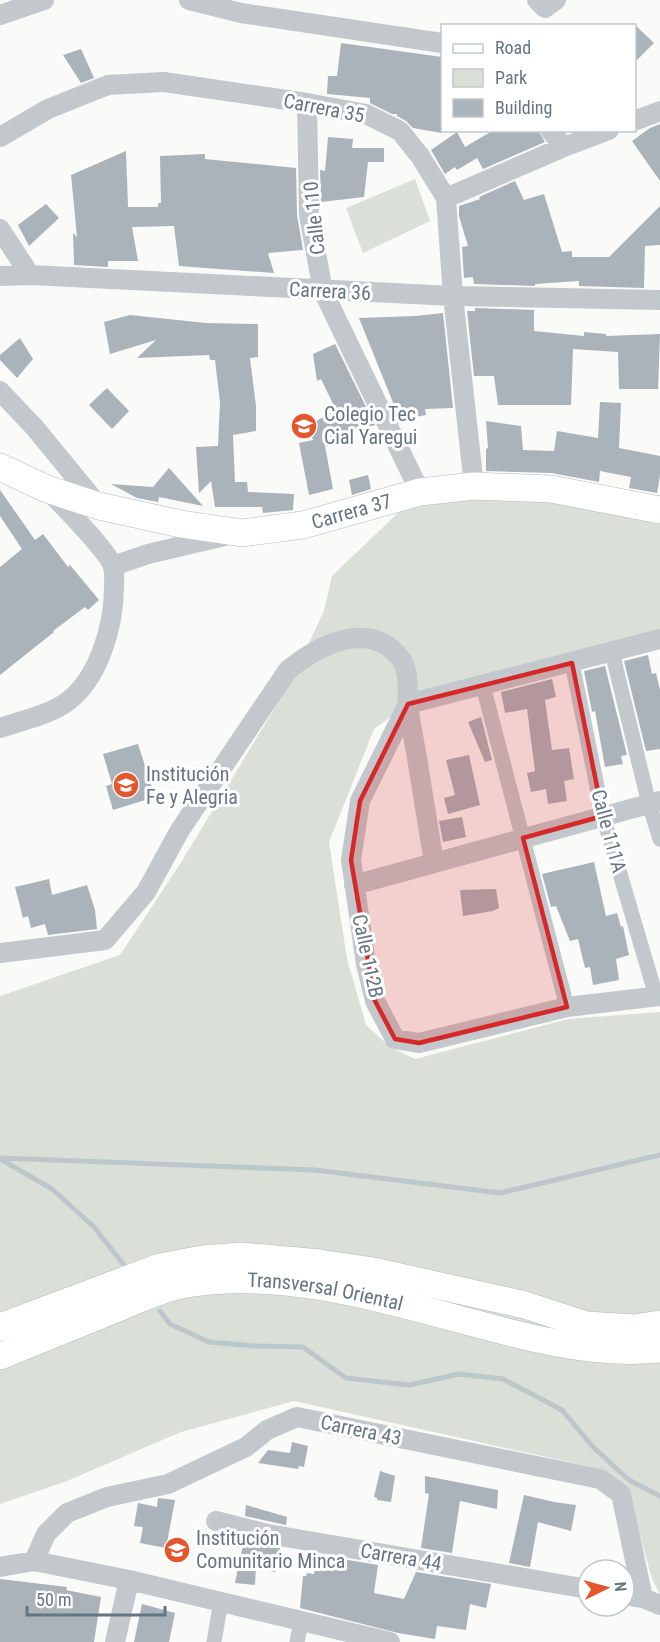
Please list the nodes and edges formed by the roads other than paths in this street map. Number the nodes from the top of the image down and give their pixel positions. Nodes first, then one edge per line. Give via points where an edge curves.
1 (44, 0) edge
2 (189, 0) edge
3 (0, 15) edge
4 (441, 44) edge
5 (307, 103) junction
6 (660, 111) edge
7 (636, 120) edge
8 (552, 132) edge
9 (604, 132) edge
10 (0, 137) edge
11 (564, 147) junction
12 (446, 198) junction
13 (0, 229) edge
14 (30, 275) junction
15 (0, 276) edge
16 (323, 291) junction
17 (453, 296) junction
18 (660, 300) edge
19 (0, 391) edge
20 (0, 467) edge
21 (474, 486) junction
22 (47, 489) junction
23 (420, 492) junction
24 (99, 506) junction
25 (660, 510) edge
26 (242, 533) junction
27 (113, 566) junction
28 (660, 639) edge
29 (612, 652) junction
30 (572, 663) junction
31 (483, 686) junction
32 (408, 704) junction
33 (0, 728) edge
34 (654, 803) edge
35 (603, 816) junction
36 (523, 838) junction
37 (660, 839) edge
38 (434, 862) junction
39 (354, 885) junction
40 (0, 953) edge
41 (658, 996) edge
42 (567, 1007) junction
43 (660, 1324) edge
44 (0, 1327) edge
45 (660, 1349) edge
46 (0, 1356) edge
47 (216, 1521) dead end
48 (34, 1561) junction
49 (0, 1567) edge
50 (129, 1580) junction
51 (576, 1587) edge
52 (642, 1599) edge
53 (221, 1601) junction
54 (301, 1621) junction
55 (384, 1641) edge
56 (115, 1642) edge
57 (214, 1642) edge
58 (297, 1642) edge

1 - 3 street
2 - 4 street via 241,13
5 - 10 street, Carrera 35 via 164,82 108,85 48,109
5 - 12 street, Carrera 35 via 366,114 400,131
5 - 16 street, Calle 110 via 309,215
6 - 7 street
8 - 11 street
9 - 11 street
11 - 12 street
12 - 17 street
13 - 14 street
14 - 15 street, Carrera 36
14 - 16 street, Carrera 36
16 - 17 street, Carrera 36
16 - 23 street, Calle 110
17 - 18 street, Carrera 36
17 - 21 street
19 - 24 street
20 - 22 main road, Carrera 37
21 - 23 main road, Carrera 37
21 - 25 main road, Carrera 37 via 551,489
22 - 24 main road, Carrera 37
22 - 27 street
23 - 26 main road, Carrera 37 via 303,525
24 - 26 main road, Carrera 37
26 - 27 street
27 - 33 street via 114,606 107,639 79,690 45,713
28 - 29 street
29 - 30 street
29 - 34 street
30 - 31 street
30 - 35 street, Calle 111A
31 - 32 street
31 - 36 street
32 - 38 street
32 - 39 street, Calle 112B via 360,801 351,860
32 - 40 street via 402,660 386,645 362,638 344,640 306,656 288,670 180,830 146,892 105,940
34 - 35 street
34 - 37 street
35 - 36 street
35 - 41 street, Calle 111A
36 - 38 street
36 - 42 street
38 - 39 street
39 - 42 street, Calle 112B via 375,1001 395,1038 419,1043
41 - 42 street, Calle 112B
43 - 44 main road, Transversal Oriental via 634,1328 586,1325 525,1305 373,1271 241,1256 203,1258 160,1267
45 - 46 main road, Transversal Oriental via 590,1349 534,1339 384,1300 300,1284 250,1280 185,1284 157,1292
47 - 51 street, Carrera 44 via 268,1534
48 - 49 street
48 - 50 street
48 - 52 street, Carrera 43 via 46,1534 66,1513 107,1497 168,1484 246,1447 267,1430 297,1417 600,1479 621,1494
50 - 53 street
50 - 56 street
53 - 54 street
53 - 57 street
54 - 55 street
54 - 58 street

